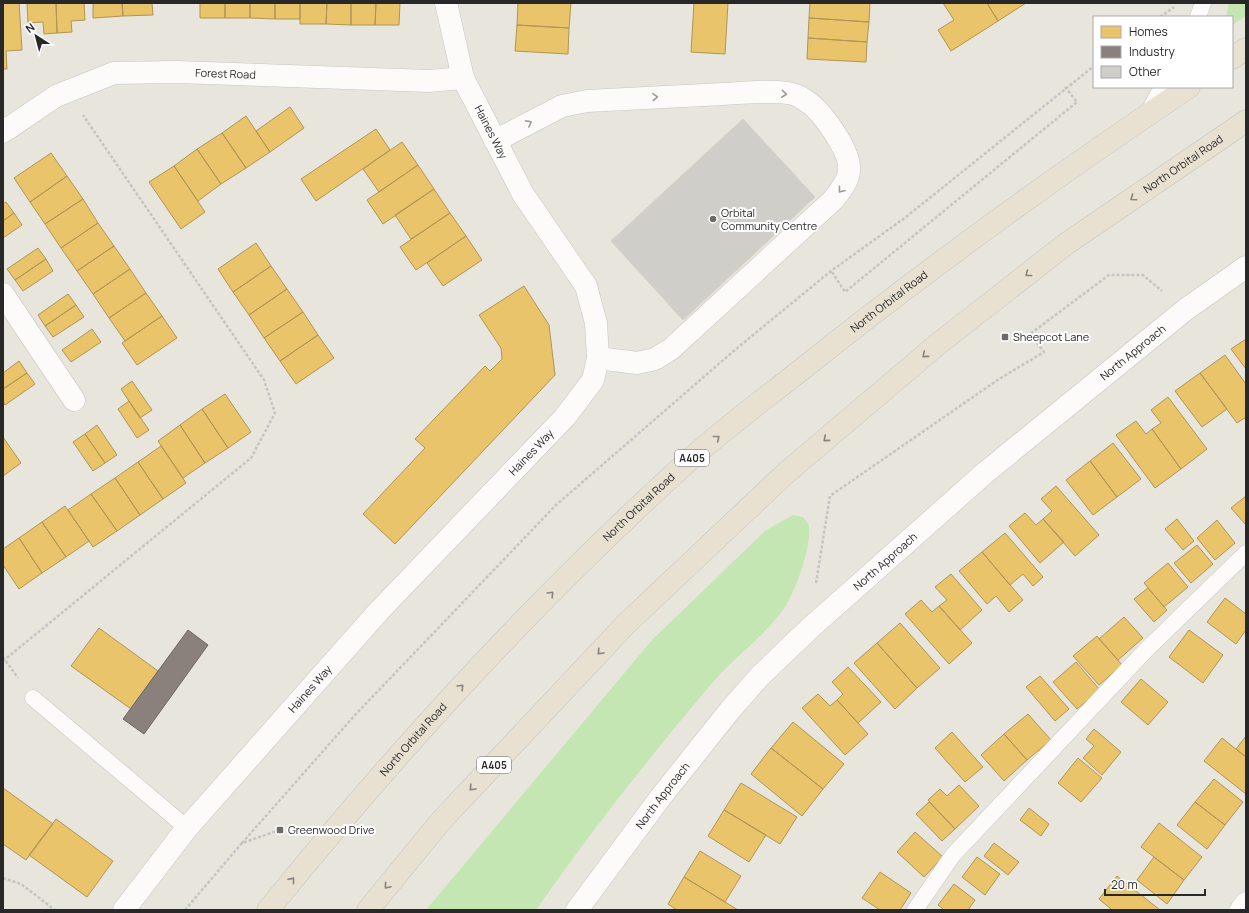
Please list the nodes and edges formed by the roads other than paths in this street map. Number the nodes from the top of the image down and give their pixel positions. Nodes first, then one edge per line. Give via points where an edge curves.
1 (446, 3) edge
2 (1203, 3) edge
3 (1198, 16) edge
4 (1246, 49) edge
5 (1233, 57) edge
6 (463, 78) junction
7 (1161, 88) edge
8 (1188, 88) edge
9 (1147, 115) junction
10 (1246, 121) edge
11 (3, 132) edge
12 (495, 141) junction
13 (1246, 267) edge
14 (3, 294) edge
15 (598, 358) junction
16 (74, 400) dead end
17 (1246, 553) edge
18 (33, 698) dead end
19 (187, 828) junction
20 (1246, 903) edge
21 (124, 910) edge
22 (268, 910) edge
23 (368, 910) edge
24 (577, 910) edge
25 (915, 910) edge
26 (1241, 910) edge

1 - 6 street, Haines Way
2 - 3 lane
4 - 5 highway
6 - 11 street, Forest Road via 429,81 177,72 114,73 56,96
6 - 12 street, Haines Way
7 - 9 lane
8 - 9 highway, North Orbital Road / A405
22 -> 9 highway, North Orbital Road / A405 via 429,720 596,547 688,462 862,321
10 -> 23 highway, North Orbital Road / A405 via 1066,244 938,344 786,473 626,624 440,822
12 - 15 street, Haines Way via 523,194 586,286 596,323
12 -> 15 street via 562,106 581,102 765,92 795,95 812,106 824,116 845,150 850,171 845,186 833,200 671,349 655,360 637,363
13 - 24 street, North Approach via 1185,310 986,472 809,629 760,676 660,798
14 - 16 street
15 - 19 street, Haines Way via 593,380 565,417 378,612
17 - 25 lane via 1146,650 958,850
18 - 19 lane
19 - 21 street, Haines Way
20 - 26 street

